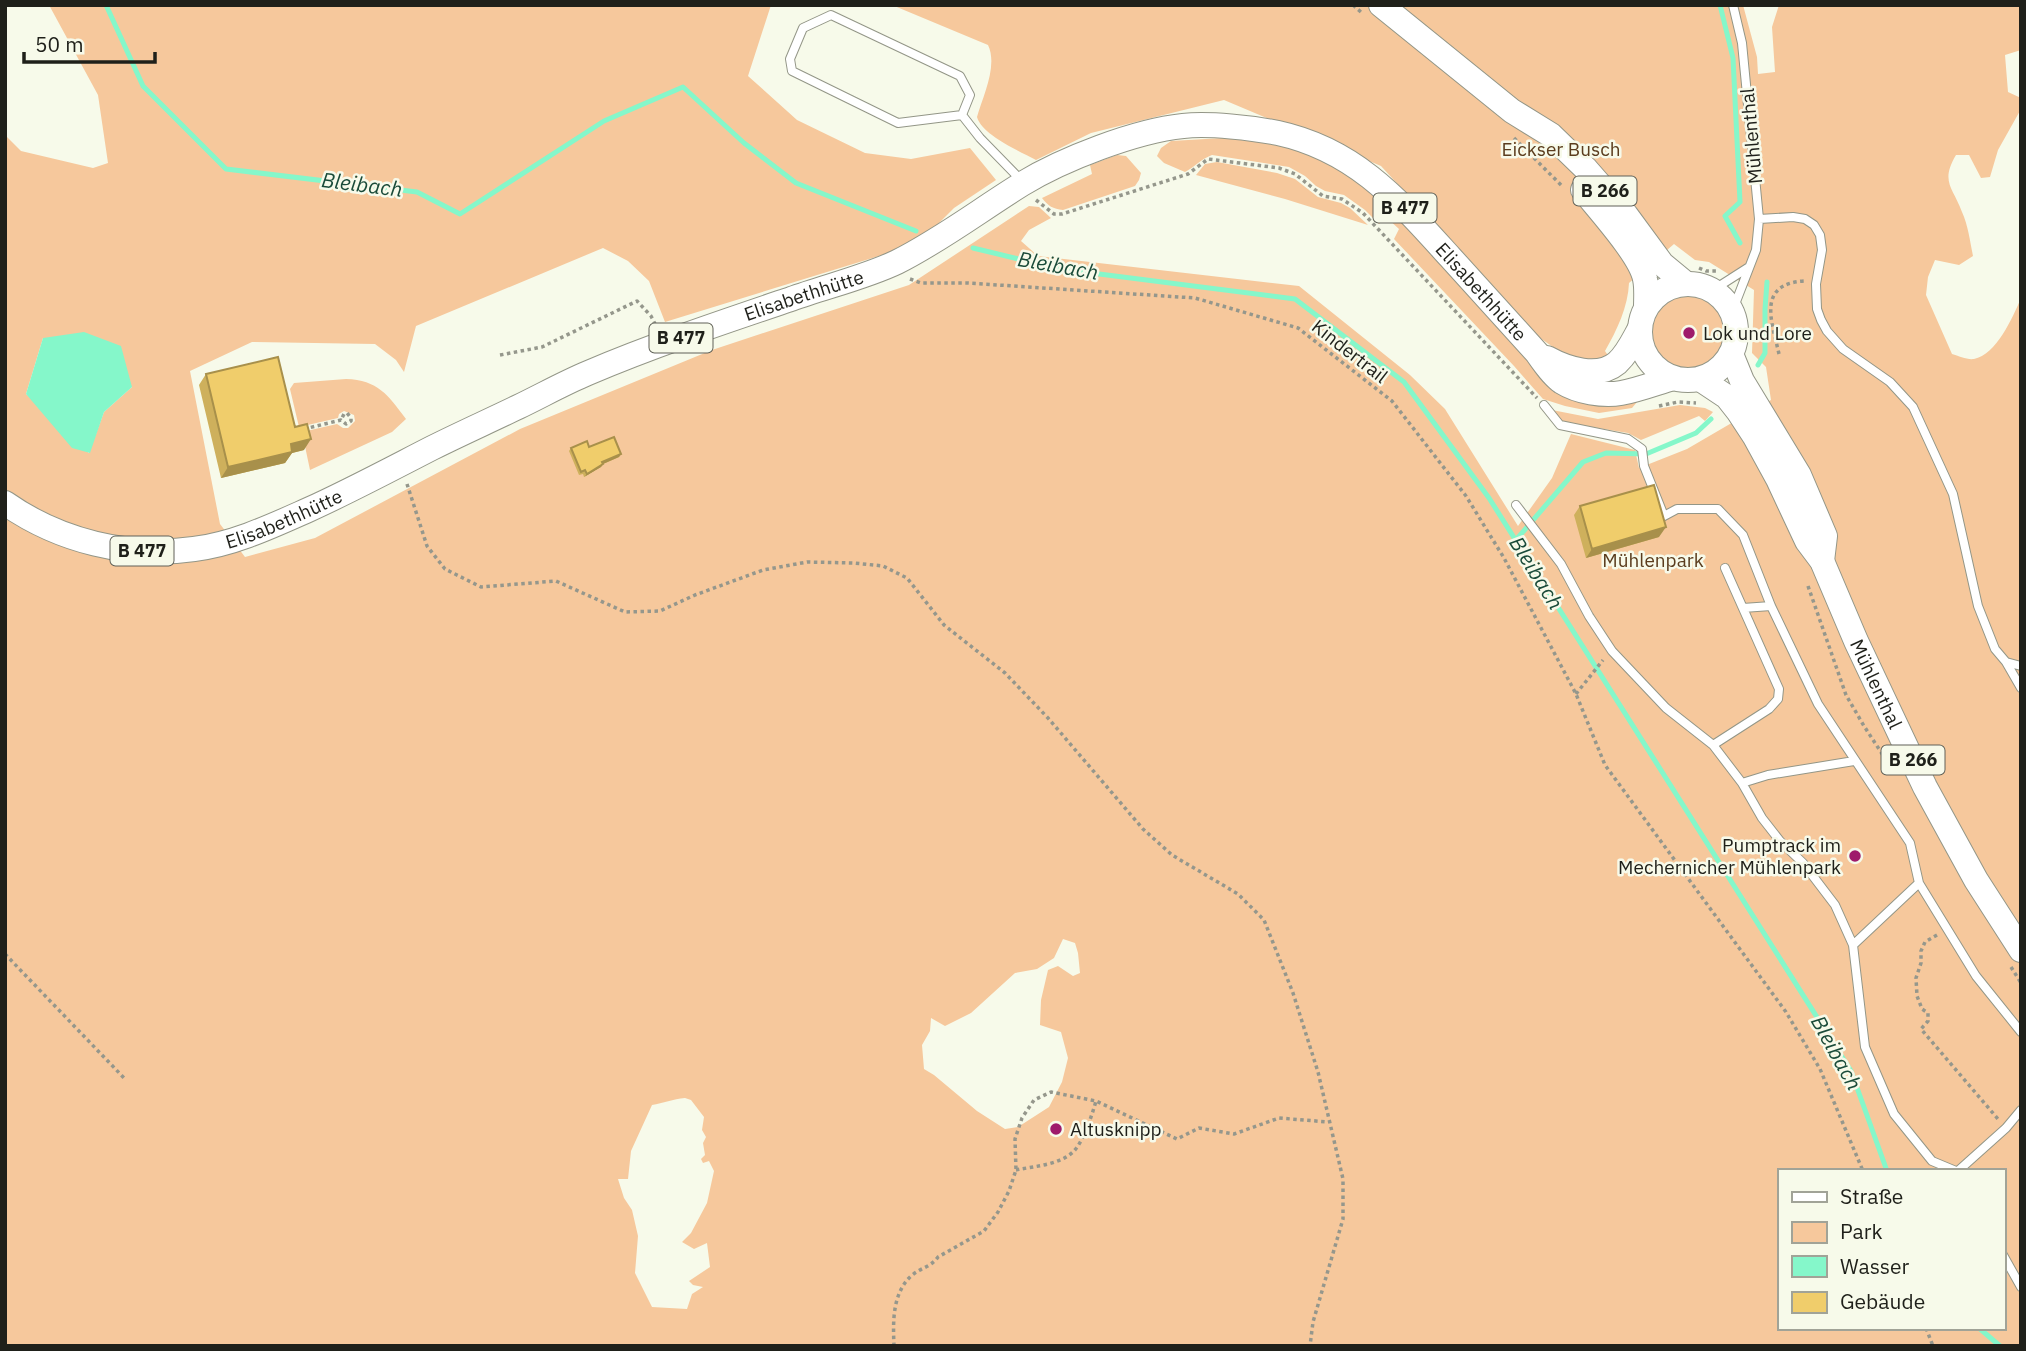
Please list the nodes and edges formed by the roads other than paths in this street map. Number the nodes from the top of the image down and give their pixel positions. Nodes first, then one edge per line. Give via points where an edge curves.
1 (1733, 5) edge
2 (1372, 9) edge
3 (962, 115) junction
4 (1511, 123) junction
5 (1026, 191) junction
6 (1759, 219) junction
7 (1749, 267) junction
8 (1685, 283) junction
9 (1713, 290) junction
10 (1732, 312) junction
11 (1643, 318) junction
12 (1537, 353) junction
13 (1731, 354) junction
14 (1673, 378) junction
15 (1700, 379) junction
16 (1544, 405) road end
17 (5, 503) edge
18 (1516, 505) dead end
19 (1822, 561) junction
20 (1725, 568) dead end
21 (1771, 606) junction
22 (1742, 608) junction
23 (2006, 662) junction
24 (2021, 666) edge
25 (2021, 688) edge
26 (1713, 745) junction
27 (1854, 761) junction
28 (1742, 783) junction
29 (1919, 883) junction
30 (1853, 946) junction
31 (2021, 950) edge
32 (2021, 1032) edge
33 (2021, 1110) edge
34 (1952, 1169) edge
35 (1959, 1169) edge
36 (2005, 1259) edge
37 (2021, 1287) edge

1 - 6 lane, Mühlenthal via 1744,62
2 - 4 main road, B 266
3 - 3 lane via 970,95 960,76 831,15 803,28 790,59 792,71 898,123
3 - 5 lane
4 - 8 main road, B 266 via 1551,135 1626,215 1662,264
4 - 11 main road, B 266 via 1540,144 1573,178 1629,249 1644,276
5 - 12 main road, Elisabethhütte / B 477 via 1077,157 1136,136 1185,125 1279,133 1327,149 1365,172 1402,204
5 - 17 main road, Elisabethhütte / B 477 via 893,264 585,374 352,490 224,543 167,552 111,547 65,536
6 - 7 lane, Mühlenthal
6 - 23 lane via 1805,219 1820,235 1816,284 1821,320 1843,349 1890,382 1913,407 1953,494 1978,606
7 - 9 lane
7 - 10 lane, Mühlenthal
8 - 9 main road
8 - 11 main road via 1663,290
9 - 10 main road
10 - 13 main road via 1736,340
11 - 12 main road, B 477 via 1627,352 1603,371 1567,367
11 - 14 main road via 1640,342 1645,354 1652,365
12 - 14 main road, B 477 via 1562,382 1581,390 1620,393
13 - 15 main road via 1724,365
13 - 19 main road, Mühlenthal / B 266 via 1742,381 1799,475 1825,536
14 - 15 main road
15 - 19 main road, Mühlenthal / B 266 via 1727,397 1738,411
16 - 21 lane via 1560,425 1629,439 1642,449 1664,516 1677,509 1718,509 1743,535
18 - 26 lane via 1560,564 1612,651 1666,708
19 - 31 main road, Mühlenthal / B 266 via 1925,787
20 - 22 lane
21 - 22 lane
21 - 27 lane via 1818,704
22 - 26 lane via 1779,689 1778,699
23 - 24 lane
23 - 25 lane
26 - 28 lane
27 - 28 lane
27 - 29 lane via 1910,843
28 - 30 lane via 1762,818 1835,905
29 - 30 lane
29 - 32 lane via 1976,976
30 - 34 lane via 1865,1047 1894,1114 1933,1161
33 - 35 lane
36 - 37 lane

